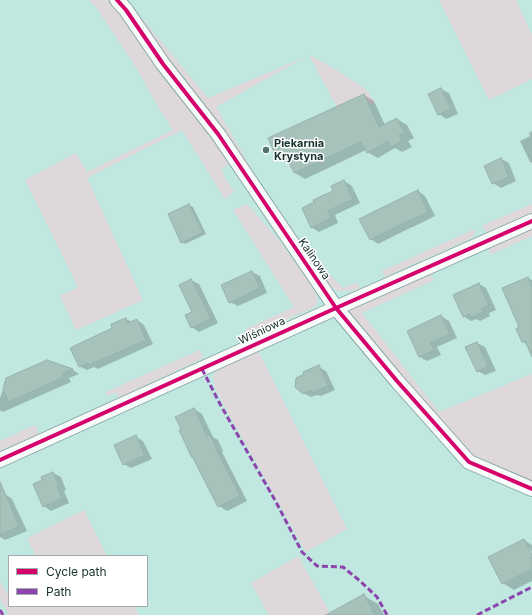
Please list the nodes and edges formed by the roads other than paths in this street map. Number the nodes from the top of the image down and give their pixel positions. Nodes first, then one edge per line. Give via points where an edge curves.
1 (117, 0) edge
2 (532, 221) edge
3 (336, 308) junction
4 (0, 460) edge
5 (532, 489) edge

1 - 3 street, Kalinowa via 218,134
2 - 3 street, Wiśniowa
3 - 4 street, Wiśniowa
3 - 5 street, Kalinowa via 469,462

